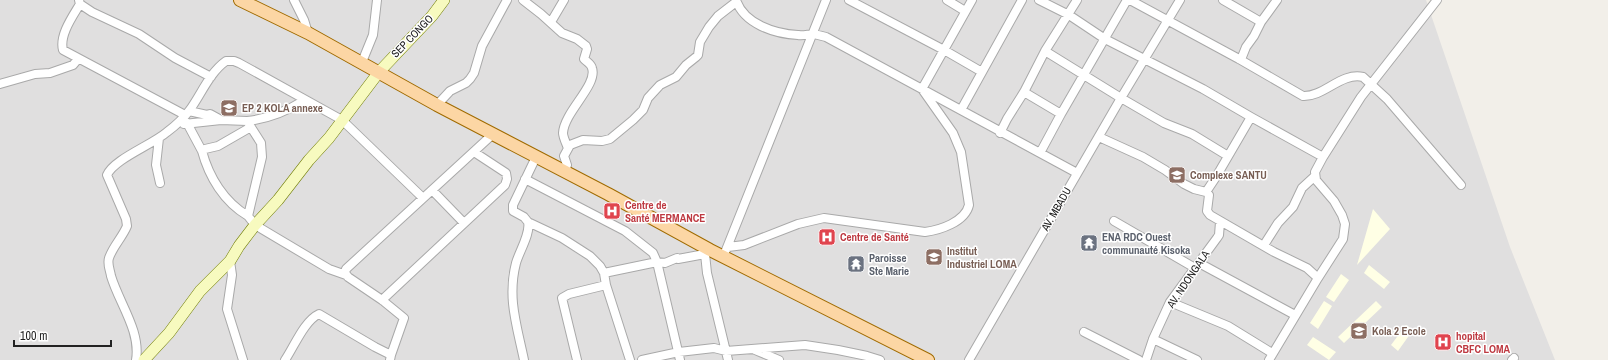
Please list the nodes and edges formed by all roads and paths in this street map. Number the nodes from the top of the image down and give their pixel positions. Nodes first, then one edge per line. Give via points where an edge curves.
1 (240, 0) edge
2 (294, 0) edge
3 (377, 0) edge
4 (444, 0) edge
5 (507, 0) edge
6 (523, 0) edge
7 (564, 0) edge
8 (826, 0) edge
9 (849, 0) edge
10 (947, 0) edge
11 (972, 0) edge
12 (1022, 0) edge
13 (1039, 0) edge
14 (1078, 0) edge
15 (1129, 0) edge
16 (1180, 0) edge
17 (1223, 0) edge
18 (1277, 0) edge
19 (1437, 0) edge
20 (736, 1) edge
21 (79, 2) edge
22 (966, 11) junction
23 (1069, 16) junction
24 (1168, 20) junction
25 (551, 22) junction
26 (1261, 22) junction
27 (308, 33) junction
28 (813, 34) junction
29 (1105, 38) junction
30 (944, 50) junction
31 (1045, 51) junction
32 (78, 59) junction
33 (1145, 59) junction
34 (1239, 59) junction
35 (362, 62) junction
36 (379, 72) junction
37 (982, 72) junction
38 (1084, 75) junction
39 (211, 77) junction
40 (0, 84) edge
41 (1371, 84) junction
42 (922, 89) junction
43 (1024, 92) junction
44 (1121, 98) junction
45 (305, 100) junction
46 (437, 105) junction
47 (961, 110) junction
48 (1061, 114) junction
49 (187, 116) junction
50 (1251, 117) junction
51 (221, 120) junction
52 (342, 120) junction
53 (249, 124) junction
54 (1000, 133) junction
55 (493, 134) junction
56 (1099, 137) junction
57 (159, 138) junction
58 (568, 148) junction
59 (202, 151) junction
60 (474, 152) junction
61 (1040, 153) junction
62 (1228, 156) junction
63 (536, 157) junction
64 (1323, 157) junction
65 (565, 172) junction
66 (1077, 173) junction
67 (1315, 176) junction
68 (525, 179) junction
69 (160, 183) dead end
70 (1461, 185) dead end
71 (432, 190) junction
72 (1206, 192) junction
73 (423, 198) junction
74 (248, 216) junction
75 (1114, 220) dead end
76 (528, 222) junction
77 (1220, 222) junction
78 (464, 223) junction
79 (255, 225) junction
80 (1264, 245) junction
81 (708, 252) junction
82 (725, 252) junction
83 (230, 261) junction
84 (657, 262) junction
85 (1197, 266) junction
86 (604, 273) junction
87 (346, 275) junction
88 (1318, 278) junction
89 (606, 285) junction
90 (382, 300) junction
91 (1170, 302) junction
92 (1295, 315) junction
93 (1084, 332) dead end
94 (1153, 339) junction
95 (752, 349) junction
96 (726, 351) junction
97 (680, 356) edge
98 (1270, 356) edge
99 (390, 357) edge
100 (866, 358) edge
101 (136, 360) edge
102 (144, 360) edge
103 (243, 360) edge
104 (285, 360) edge
105 (524, 360) edge
106 (578, 360) edge
107 (630, 360) edge
108 (642, 360) edge
109 (728, 360) edge
110 (779, 360) edge
111 (880, 360) edge
112 (928, 360) edge
113 (970, 360) edge
114 (1139, 360) edge
115 (1146, 360) edge
116 (1197, 360) edge

1 - 27 main road
2 - 27 street
3 - 35 street via 373,35
4 - 36 street, SEP CONGO
5 - 46 street via 482,46 474,74 466,83 444,96
6 - 25 street
7 - 25 street
8 - 28 street
9 - 30 street
10 - 22 street
11 - 22 street
12 - 37 street
13 - 23 street
14 - 23 street
15 - 24 street
15 - 29 street
16 - 24 street, AV. MBADU
17 - 26 street
18 - 26 street
19 - 41 street
20 - 28 street via 752,21 775,32 799,36
20 - 58 street via 708,27 700,42 698,55 676,77 660,85 633,120 610,139 583,140
21 - 32 street via 62,46 63,50
21 - 39 street
22 - 30 street
23 - 29 street
23 - 31 street
24 - 33 street, AV. MBADU
24 - 34 street
25 - 58 street via 562,33 586,46 584,59 593,70 586,90 564,128
26 - 34 street
27 - 35 main road
28 - 42 street via 826,37
28 - 82 street
29 - 33 street
29 - 38 street
30 - 37 street
30 - 42 street
31 - 38 street
31 - 43 street
32 - 40 street via 73,65 50,73 35,74
32 - 49 street
33 - 44 street, AV. MBADU
33 - 50 street
34 - 41 street via 1302,96 1314,94 1356,76 1363,77
35 - 36 main road
36 - 46 main road
36 - 52 street, SEP CONGO
37 - 47 street
38 - 44 street
38 - 48 street
39 - 45 street via 226,61 234,61
39 - 49 street
41 - 64 street
41 - 70 street
42 - 47 street
42 - 82 street via 953,133 961,152 969,205 964,215 937,230 925,232 824,218 798,224
43 - 48 street
43 - 54 street
44 - 56 street, AV. MBADU
44 - 62 street via 1164,123 1192,134
45 - 52 street
45 - 53 street via 288,110
46 - 55 main road
47 - 54 street
48 - 61 street
49 - 51 street
49 - 51 street via 210,114
49 - 57 street
49 - 59 street
50 - 62 street
50 - 64 street
51 - 53 street
52 - 73 street
52 - 79 street, SEP CONGO
53 - 59 street via 223,144
53 - 74 street via 261,143 262,156
54 - 61 street
55 - 60 street
55 - 63 main road
56 - 66 street, AV. MBADU
56 - 72 street via 1143,157 1184,184
57 - 69 street via 156,165
57 - 101 street via 117,163 107,175 127,226 116,242 108,266 134,335
58 - 65 street via 564,156 567,165
59 - 74 street via 208,170 226,199
60 - 71 street
60 - 78 street via 506,173 507,180 500,191
61 - 66 street
62 - 72 street
63 - 65 main road
63 - 68 street
64 - 67 street
65 - 81 main road
66 - 113 street, AV. MBADU
67 - 80 street via 1302,188 1293,207 1278,223
67 - 88 street via 1339,209 1345,224 1343,239
68 - 76 street via 513,209
68 - 84 street via 625,231 654,253
71 - 73 street
71 - 78 street
72 - 77 street via 1209,195 1208,213
73 - 87 street via 352,263 346,269
74 - 79 street
75 - 85 street
76 - 86 street via 562,238 590,256
76 - 105 street via 512,282 512,301
77 - 80 street
77 - 85 street, AV. NDONGALA via 1219,235
78 - 90 street
79 - 83 street, SEP CONGO
79 - 87 street via 329,269
80 - 88 street via 1307,268
81 - 82 main road
81 - 84 street via 665,263
81 - 96 street via 707,273
82 - 112 main road
83 - 102 street, SEP CONGO via 200,291 169,333
83 - 103 street via 232,275 227,309
84 - 86 street
84 - 97 street
85 - 91 street, AV. NDONGALA
85 - 92 street
86 - 89 street
87 - 90 street
88 - 92 street
89 - 106 street via 565,295 562,298
89 - 107 street
90 - 99 street via 404,318
91 - 94 street, AV. NDONGALA
91 - 98 street via 1228,326
92 - 98 street
93 - 114 street
94 - 115 street, AV. NDONGALA
94 - 116 street
95 - 96 street
95 - 100 street via 805,345
95 - 110 street
96 - 97 street via 714,348
96 - 109 street
97 - 108 street
99 - 104 street via 319,314 309,322
100 - 111 street

